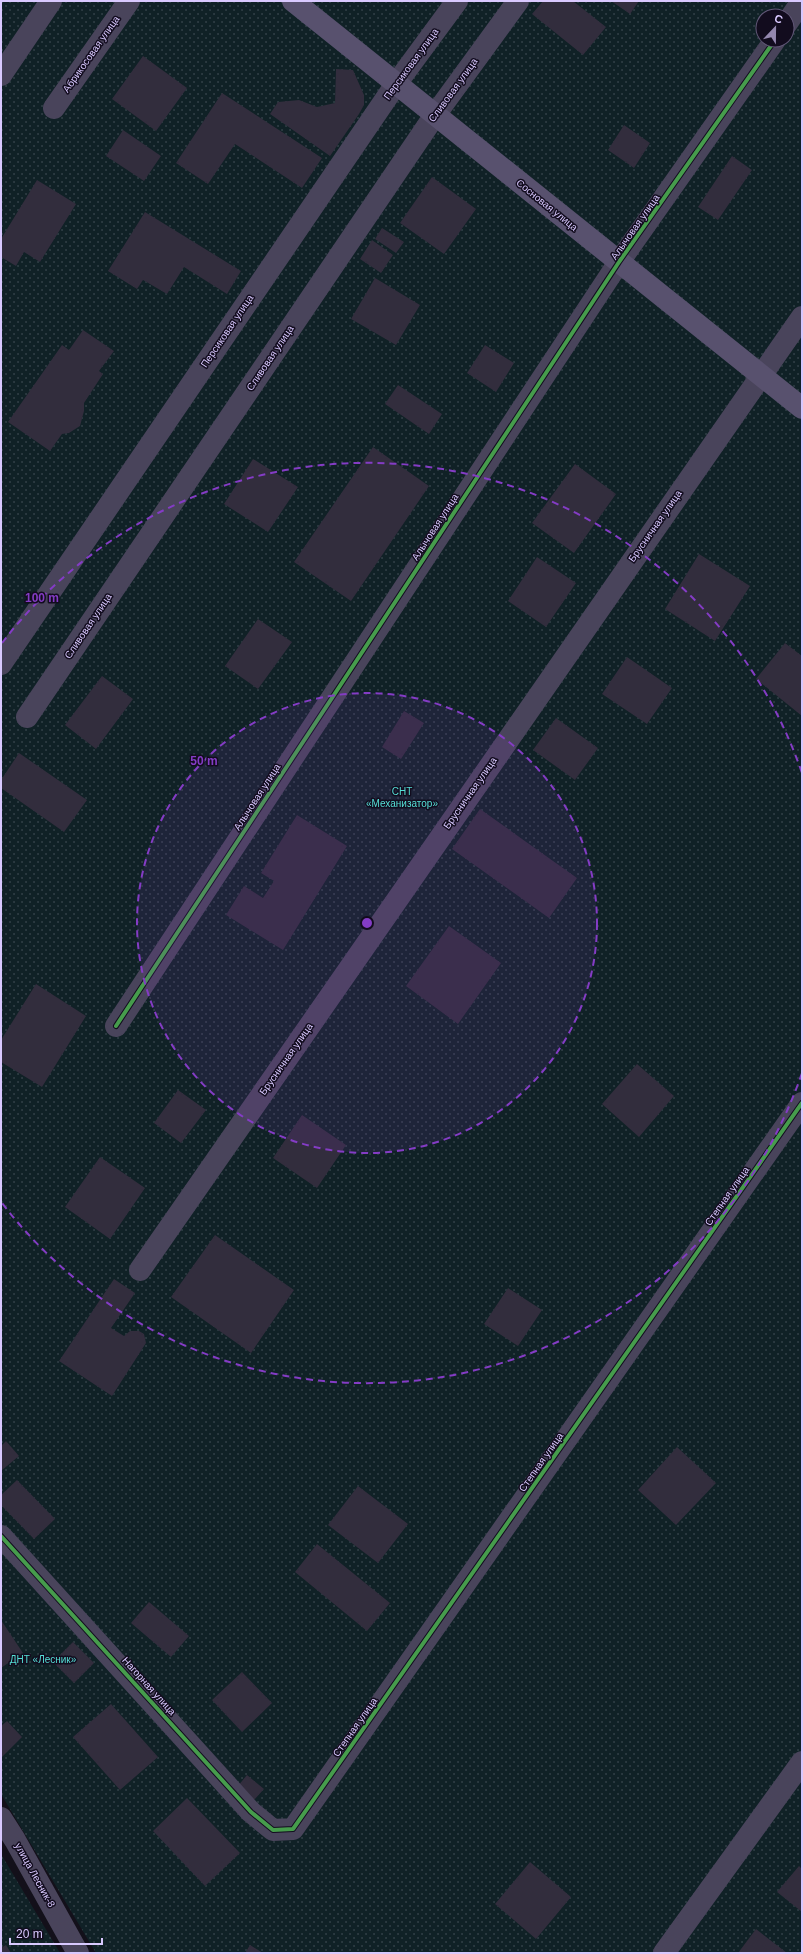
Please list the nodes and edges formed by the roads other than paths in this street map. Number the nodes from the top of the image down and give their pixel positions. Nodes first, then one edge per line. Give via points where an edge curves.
1 (51, 1) edge
2 (128, 1) edge
3 (293, 1) edge
4 (457, 1) edge
5 (518, 1) edge
6 (802, 1) edge
7 (795, 11) edge
8 (769, 48) edge
9 (1, 75) edge
10 (396, 84) junction
11 (54, 108) dead end
12 (435, 115) junction
13 (620, 262) junction
14 (802, 317) edge
15 (760, 375) junction
16 (802, 408) edge
17 (1, 664) edge
18 (27, 717) dead end
19 (116, 1026) dead end
20 (802, 1103) edge
21 (140, 1270) dead end
22 (1, 1536) edge
23 (802, 1762) edge
24 (1, 1818) edge
25 (293, 1830) joint
26 (78, 1953) edge
27 (664, 1953) edge

1 - 9 street
2 - 11 street, Абрикосовая улица
3 - 10 street, Сосновая улица
4 - 10 street, Персиковая улица
5 - 12 street, Сливовая улица
6 - 7 street
8 - 13 street, Алычовая улица
10 - 12 street, Сосновая улица
10 - 17 street, Персиковая улица
12 - 13 street, Сосновая улица
12 - 18 street, Сливовая улица
13 - 15 street, Сосновая улица
13 - 19 street, Алычовая улица
14 - 15 street, Брусничная улица
15 - 16 street, Сосновая улица
15 - 21 street, Брусничная улица
20 - 25 street, Степная улица
22 - 25 street, Нагорная улица via 251,1812 273,1830
23 - 27 street
24 - 26 street, улица Лесник-8

